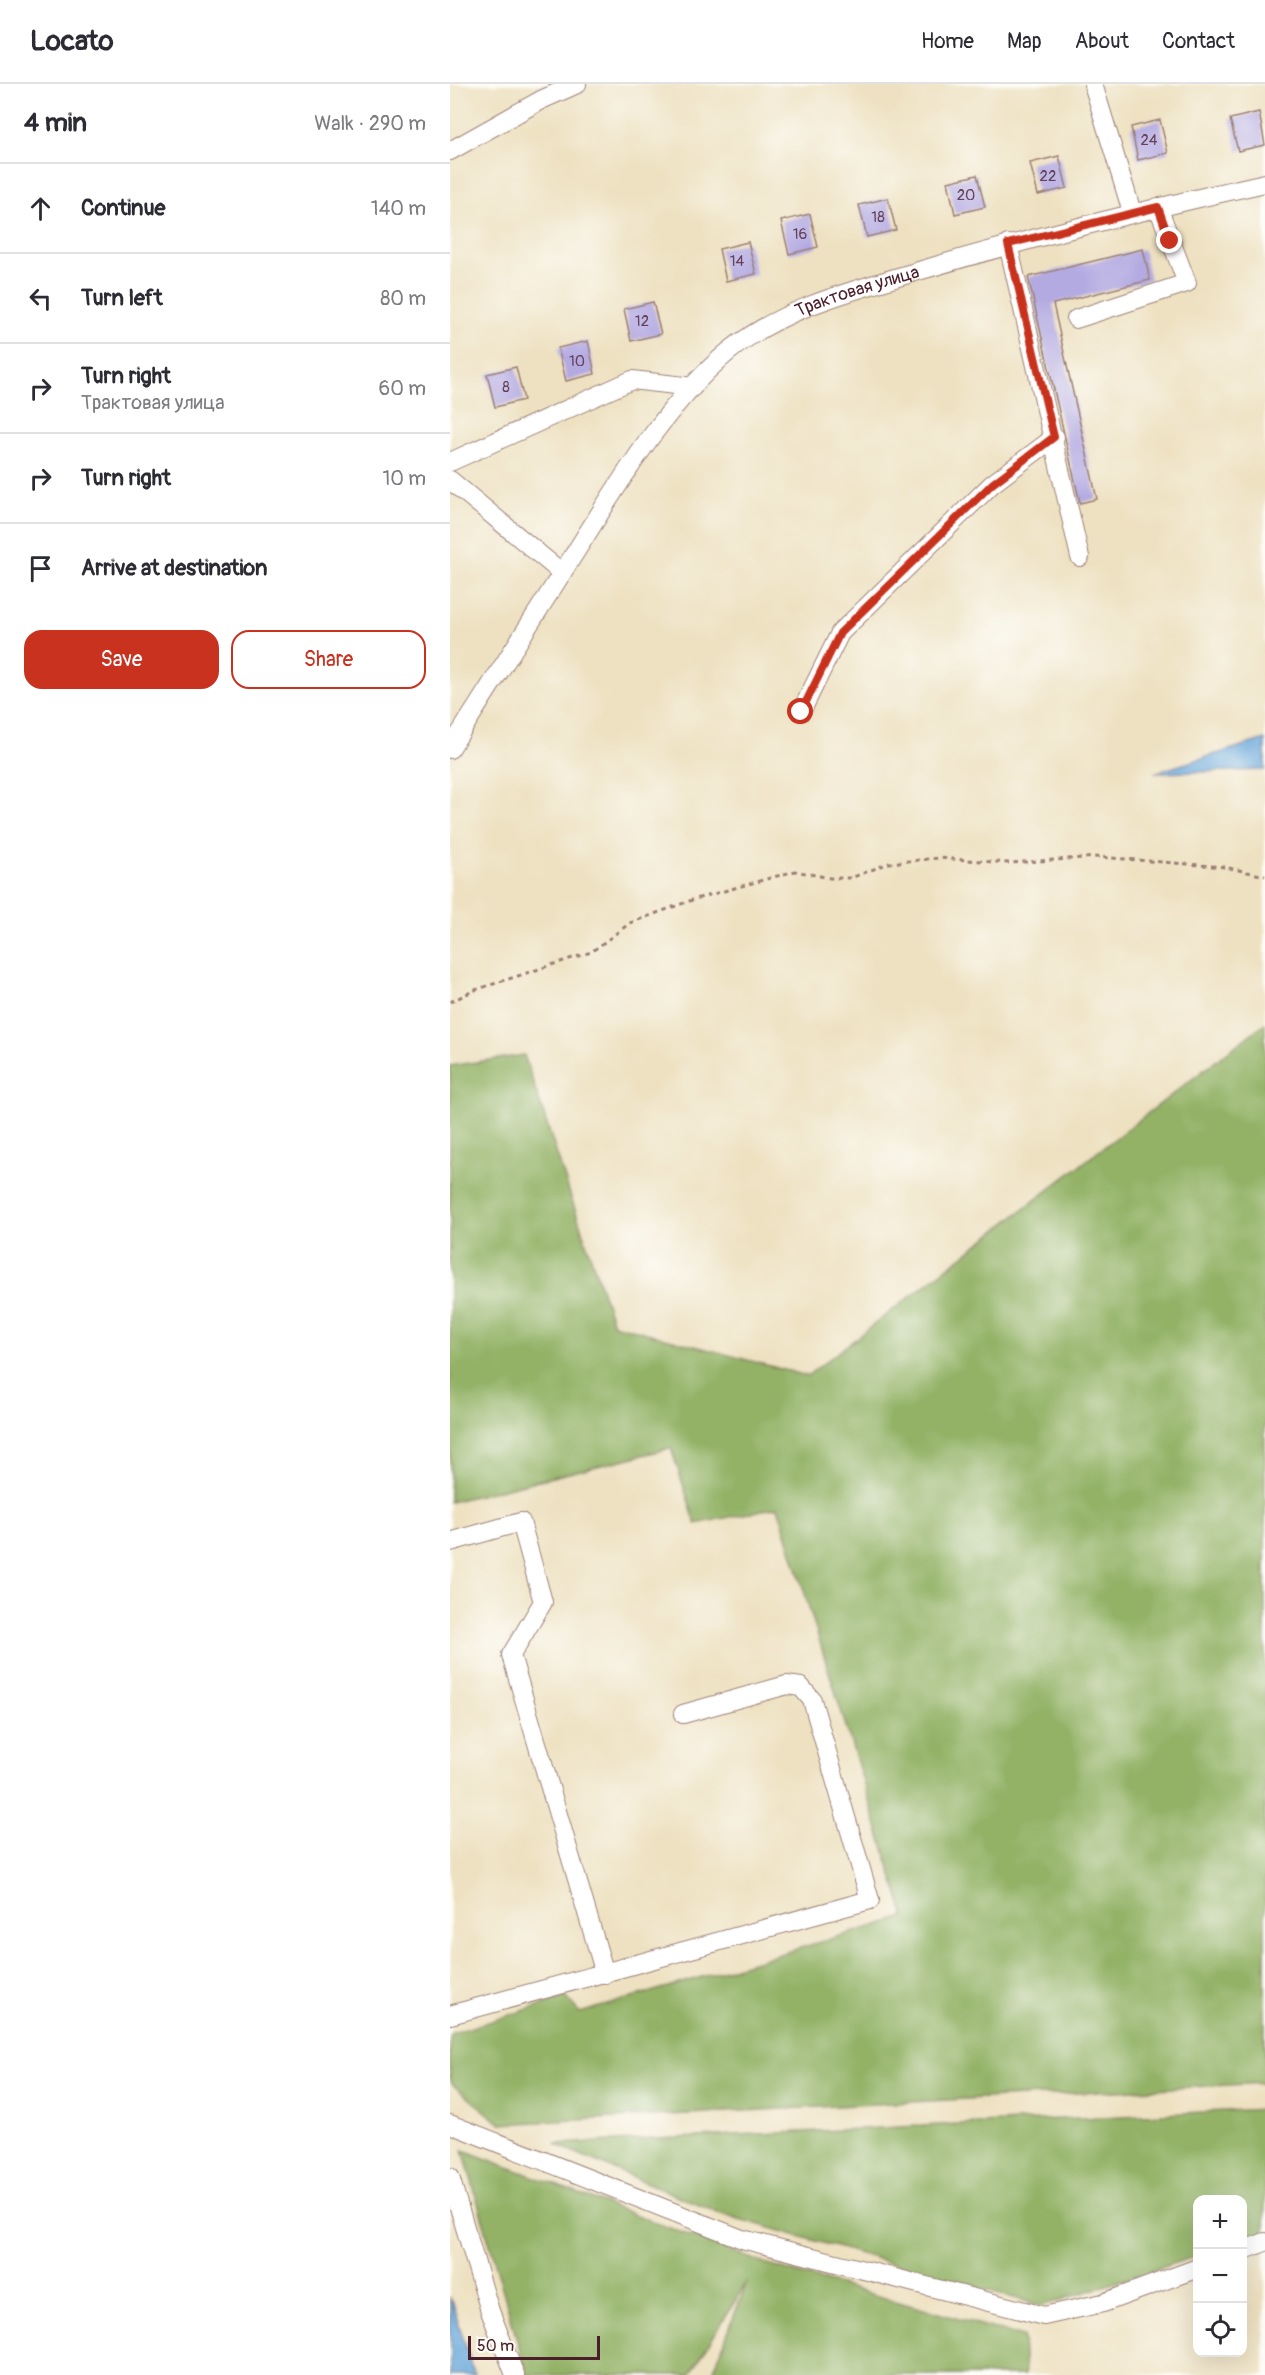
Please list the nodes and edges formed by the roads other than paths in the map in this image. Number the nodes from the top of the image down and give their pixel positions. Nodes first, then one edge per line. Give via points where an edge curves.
1 (577, 84) edge
2 (1093, 84) edge
3 (450, 151) edge
4 (1265, 183) edge
5 (1158, 207) junction
6 (1132, 212) junction
7 (1008, 244) junction
8 (1076, 319) dead end
9 (693, 387) junction
10 (1054, 437) junction
11 (450, 462) edge
12 (450, 480) edge
13 (1080, 557) dead end
14 (562, 573) junction
15 (801, 712) dead end
16 (450, 749) edge
17 (450, 1542) edge
18 (683, 1714) dead end
19 (605, 1974) junction
20 (450, 2015) edge
21 (450, 2124) edge
22 (450, 2177) edge
23 (1265, 2242) edge
24 (1247, 2249) edge
25 (1193, 2269) edge
26 (515, 2375) edge

1 - 3 street
2 - 6 street
4 - 5 street, Трактовая улица
5 - 6 street, Трактовая улица
5 - 8 street via 1187,283
6 - 7 street, Трактовая улица
7 - 9 street, Трактовая улица via 786,314 729,352
7 - 10 street
9 - 11 street via 632,380
9 - 14 street, Трактовая улица via 639,454
10 - 13 street
10 - 15 street via 992,484 840,633
12 - 14 street
14 - 16 street, Трактовая улица
17 - 19 street via 521,1522 543,1602 511,1655
18 - 19 street via 788,1685 801,1688 812,1700 870,1900
19 - 20 street
21 - 25 street via 742,2239 1044,2316 1103,2303
22 - 26 street via 490,2311
23 - 24 street

